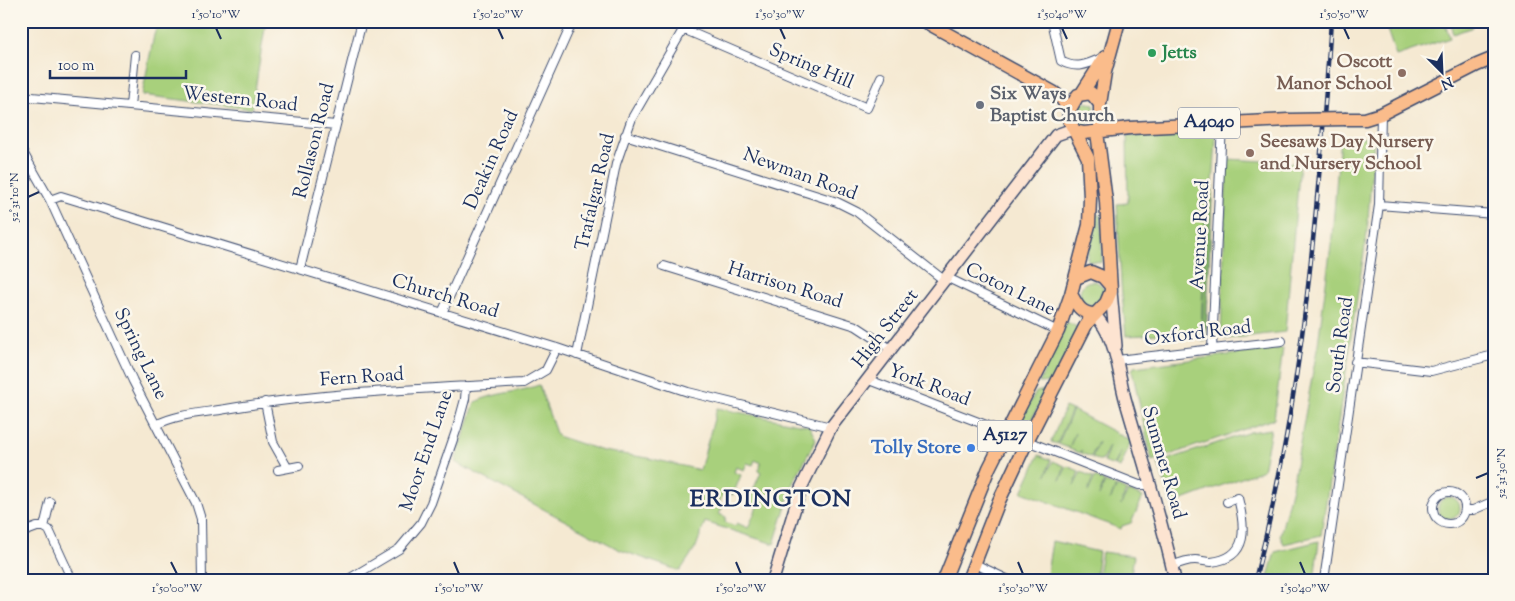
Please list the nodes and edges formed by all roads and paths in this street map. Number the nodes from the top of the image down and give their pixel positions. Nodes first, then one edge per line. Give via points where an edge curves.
1 (362, 21) edge
2 (573, 21) edge
3 (688, 21) edge
4 (924, 21) edge
5 (1052, 21) edge
6 (1119, 22) edge
7 (683, 29) junction
8 (135, 55) dead end
9 (1105, 56) junction
10 (1494, 58) edge
11 (1020, 73) junction
12 (881, 77) dead end
13 (1080, 94) junction
14 (21, 96) edge
15 (130, 106) junction
16 (1101, 106) junction
17 (1069, 110) junction
18 (1381, 114) junction
19 (1222, 123) junction
20 (336, 125) junction
21 (1130, 128) junction
22 (1074, 130) junction
23 (1099, 132) junction
24 (625, 135) junction
25 (21, 149) edge
26 (50, 200) junction
27 (1379, 205) junction
28 (1494, 214) edge
29 (664, 266) dead end
30 (300, 269) junction
31 (1076, 278) junction
32 (947, 279) junction
33 (1110, 288) junction
34 (1072, 294) junction
35 (442, 313) junction
36 (1094, 314) junction
37 (1058, 331) junction
38 (1282, 341) dead end
39 (557, 348) junction
40 (891, 349) junction
41 (1212, 349) junction
42 (1494, 354) edge
43 (577, 355) junction
44 (1117, 358) junction
45 (1355, 362) junction
46 (869, 380) junction
47 (466, 386) junction
48 (265, 402) junction
49 (156, 425) junction
50 (831, 427) junction
51 (1006, 433) junction
52 (1027, 441) junction
53 (298, 466) dead end
54 (287, 467) junction
55 (278, 470) dead end
56 (1151, 485) junction
57 (1494, 501) edge
58 (50, 502) dead end
59 (1227, 502) dead end
60 (1465, 510) junction
61 (44, 527) junction
62 (21, 533) edge
63 (973, 563) junction
64 (1172, 566) junction
65 (72, 580) edge
66 (202, 580) edge
67 (347, 580) edge
68 (773, 580) edge
69 (944, 580) edge
70 (968, 580) edge
71 (1009, 580) edge
72 (1175, 580) edge
73 (1324, 580) edge

1 - 20 street, Rollason Road
2 - 35 street, Deakin Road
3 - 7 street, Trafalgar Road
4 - 11 main road
5 - 9 street via 1061,61 1068,66 1080,67
6 - 9 main road
6 - 16 main road via 1105,72
7 - 12 street, Spring Hill via 867,108
7 - 24 street, Trafalgar Road
8 - 15 street
9 - 13 main road
10 - 18 main road, A4040
11 - 13 main road
11 - 17 main road via 1062,99
13 - 16 main road via 1091,94
13 - 17 main road
14 - 15 street, Western Road
15 - 20 street, Western Road
16 - 21 main road via 1115,122
16 - 23 main road
17 - 22 main road
18 - 19 main road, A4040, bridge via 1365,119
18 - 27 street, South Road
19 - 21 main road, A4040
19 - 41 street, Avenue Road
20 - 30 street, Rollason Road
21 - 23 main road, A4040
22 - 23 main road
22 - 31 main road, A5127 via 1088,158 1090,198 1089,225
22 - 32 main road, High Street via 1056,135
23 - 33 main road, Summer Road
24 - 32 street, Newman Road via 837,202 857,212
24 - 43 street, Trafalgar Road via 616,164
25 - 26 street, Spring Lane
26 - 30 street, Church Road via 61,196
26 - 49 street, Spring Lane
27 - 28 street
27 - 45 street, South Road
29 - 40 street, Harrison Road via 856,326
30 - 35 street, Church Road
31 - 33 main road via 1091,272 1103,277
31 - 34 main road, A5127
32 - 37 street, Coton Lane
32 - 40 main road, High Street
33 - 36 main road, A5127 via 1106,303
33 - 44 main road, Summer Road
34 - 36 main road via 1079,308
34 - 37 main road, A5127
35 - 39 street, Church Road
36 - 44 main road, Summer Road via 1105,326
36 - 52 main road, A5127
37 - 51 main road, A5127
38 - 41 street, Oxford Road
39 - 43 street, Church Road
39 - 47 street, Fern Road via 546,370 524,383
40 - 46 main road, High Street
41 - 44 street, Oxford Road
42 - 45 street via 1431,372
43 - 50 street, Church Road via 688,392
44 - 56 main road, Summer Road via 1125,400
45 - 73 street, South Road
46 - 50 main road, High Street
46 - 51 street, York Road
47 - 48 street, Fern Road
47 - 67 street, Moor End Lane via 466,399 457,428 421,523 392,554
48 - 49 street, Fern Road
48 - 54 street via 273,442
49 - 66 street, Spring Lane via 196,502 201,519
50 - 68 main road, High Street via 801,488
51 - 69 main road, A5127
52 - 56 street via 1139,485
52 - 63 main road, A5127
53 - 54 street
54 - 55 street
56 - 64 main road, Summer Road
57 - 60 street
58 - 61 street
59 - 64 street via 1238,498 1244,530 1238,548 1221,560 1188,561
60 - 60 street via 1460,520 1450,524 1437,519 1433,508 1438,497 1453,492 1460,496
61 - 62 street
61 - 65 street via 49,530
63 - 70 main road, A5127
63 - 71 street
64 - 72 main road, Summer Road

